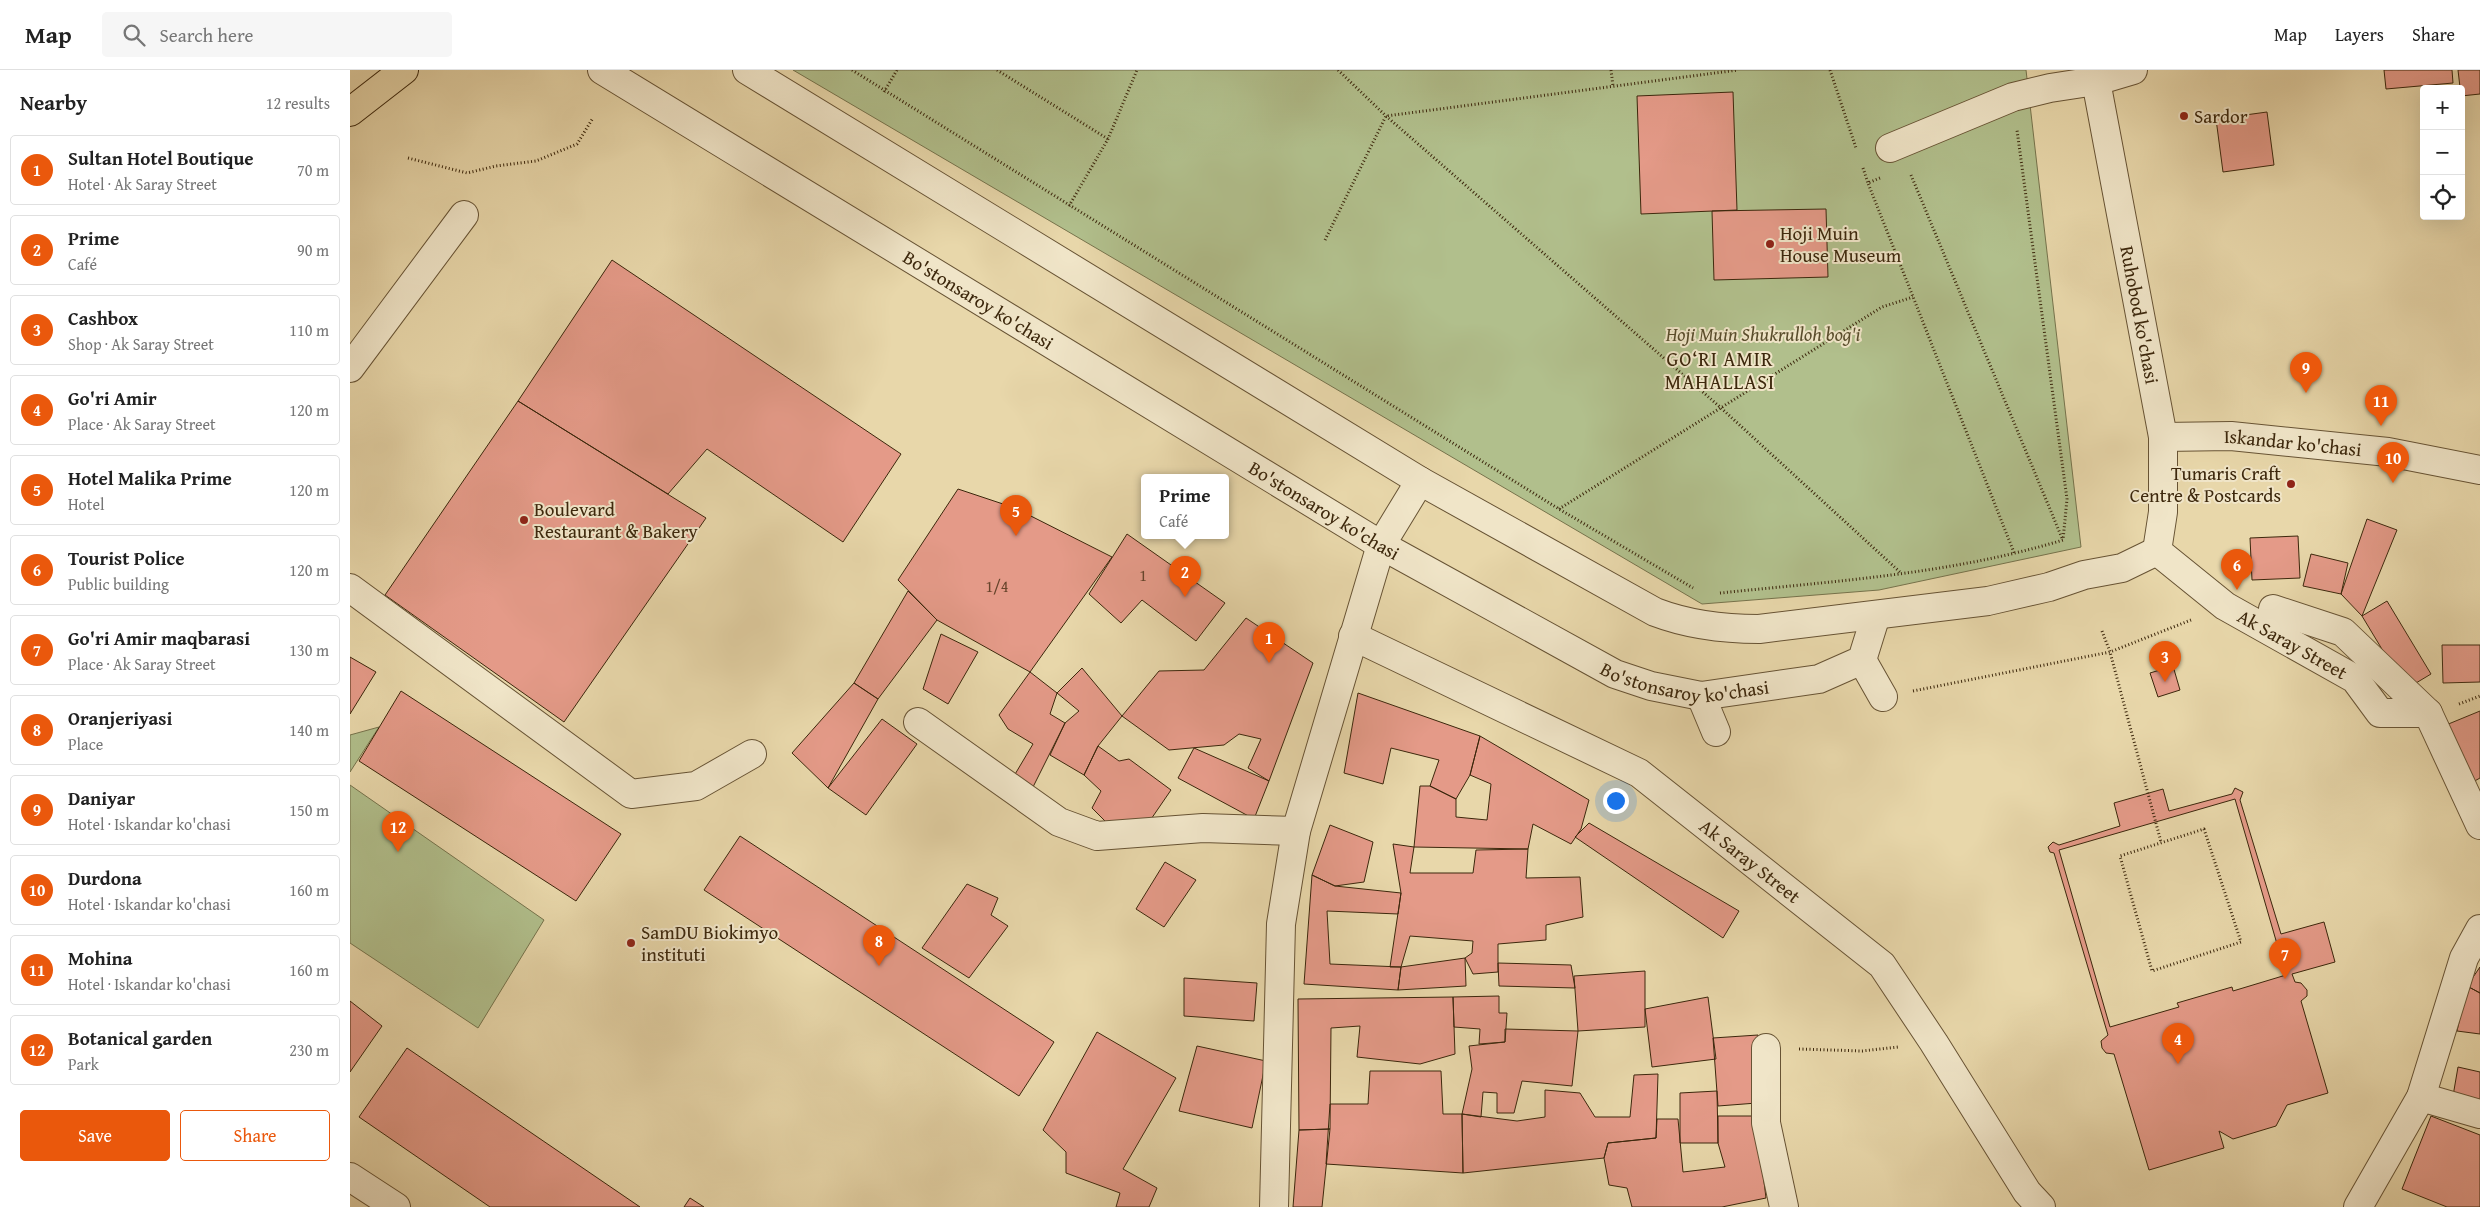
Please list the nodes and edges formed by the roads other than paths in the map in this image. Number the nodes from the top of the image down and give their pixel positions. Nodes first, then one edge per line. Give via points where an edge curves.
1 (404, 70) edge
2 (602, 70) edge
3 (747, 70) edge
4 (2133, 70) edge
5 (2094, 74) edge
6 (350, 112) edge
7 (1899, 157) road end
8 (464, 215) dead end
9 (350, 368) edge
10 (2162, 437) junction
11 (2480, 470) edge
12 (1420, 481) junction
13 (1381, 545) junction
14 (2157, 551) junction
15 (350, 588) edge
16 (2273, 609) dead end
17 (1876, 614) junction
18 (1353, 636) junction
19 (1862, 660) junction
20 (1701, 696) junction
21 (1883, 697) road end
22 (2428, 713) junction
23 (918, 722) dead end
24 (1716, 732) dead end
25 (752, 754) dead end
26 (2480, 825) edge
27 (1296, 831) junction
28 (2480, 929) edge
29 (1766, 1048) road end
30 (2421, 1097) junction
31 (2480, 1114) edge
32 (350, 1178) edge
33 (396, 1207) edge
34 (1274, 1207) edge
35 (1784, 1207) edge
36 (2041, 1207) edge
37 (2358, 1207) edge

1 - 6 main road
2 - 13 street, Bo'stonsaroy ko'chasi
3 - 12 street
4 - 5 street
5 - 7 street via 2013,98
5 - 10 street, Ruhobod ko'chasi
8 - 9 street
10 - 11 street, Iskandar ko'chasi via 2224,435 2388,452
10 - 14 street, Ruhobod ko'chasi via 2164,512
12 - 13 street
12 - 17 street via 1646,607 1677,620 1729,629 1759,629
13 - 18 street
13 - 20 street, Bo'stonsaroy ko'chasi via 1615,674 1651,686
14 - 17 street via 2122,568 1988,601
14 - 22 street, Ak Saray Street via 2225,606 2355,679 2380,713
15 - 25 street via 631,794 696,786
16 - 22 street via 2343,632
17 - 19 street
18 - 27 street
18 - 36 street, Ak Saray Street via 1639,772 1882,965 2027,1192
19 - 20 street, Bo'stonsaroy ko'chasi via 1819,679
19 - 21 street
20 - 24 street
22 - 26 street
23 - 27 street via 1059,822 1097,836 1203,828
27 - 34 street via 1281,924
28 - 30 street via 2464,958
29 - 35 street via 1766,1123
30 - 31 street
30 - 37 street
32 - 33 street

